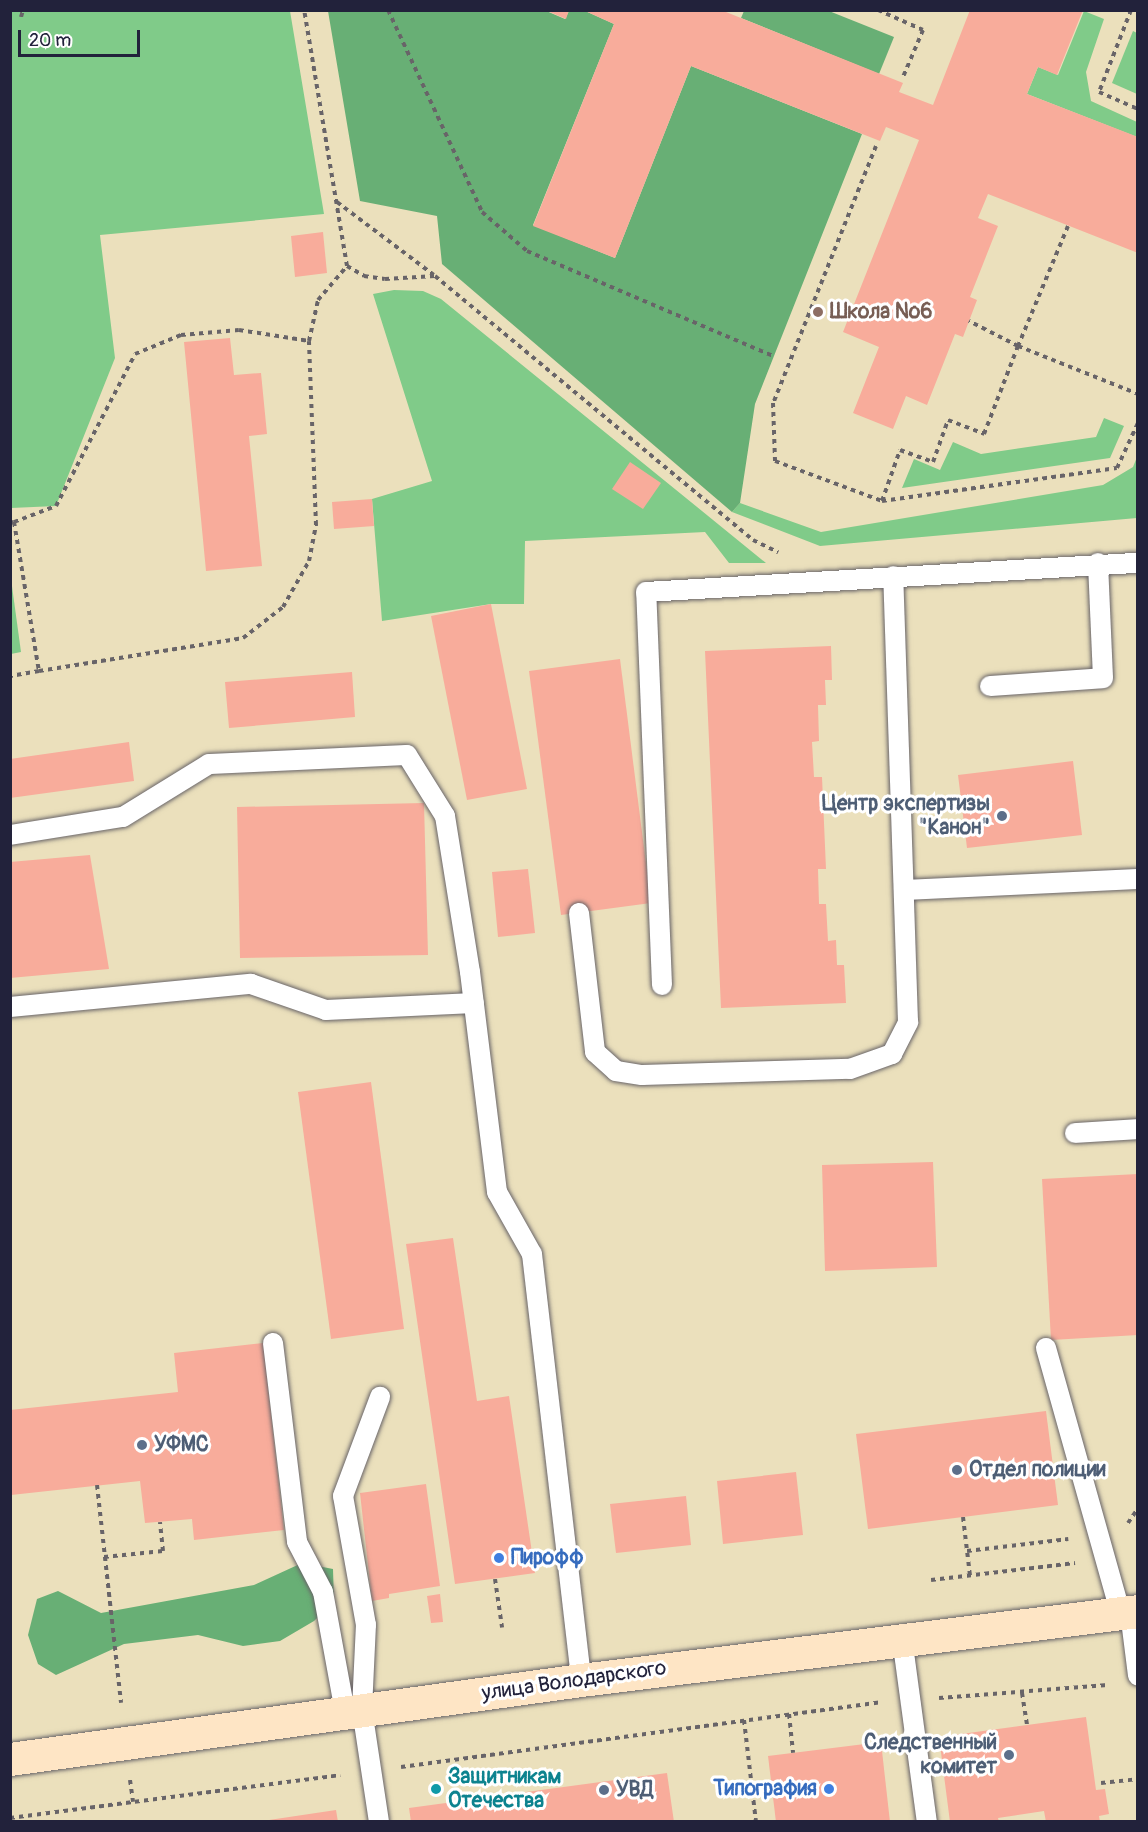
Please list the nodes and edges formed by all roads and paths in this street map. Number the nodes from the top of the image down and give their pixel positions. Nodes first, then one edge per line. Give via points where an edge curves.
1 (23, 10) edge
2 (304, 10) edge
3 (388, 10) edge
4 (878, 10) edge
5 (1131, 10) edge
6 (21, 17) dead end
7 (903, 77) dead end
8 (1137, 109) edge
9 (876, 146) dead end
10 (336, 202) junction
11 (1068, 226) dead end
12 (347, 266) junction
13 (435, 276) junction
14 (969, 321) dead end
15 (309, 341) junction
16 (1018, 346) junction
17 (773, 357) dead end
18 (1137, 394) edge
19 (1137, 423) edge
20 (882, 501) junction
21 (12, 523) edge
22 (783, 554) dead end
23 (1098, 562) junction
24 (1137, 563) edge
25 (893, 576) junction
26 (39, 671) junction
27 (10, 676) edge
28 (990, 686) dead end
29 (10, 835) edge
30 (1137, 879) edge
31 (904, 890) junction
32 (579, 913) dead end
33 (662, 985) dead end
34 (474, 1004) junction
35 (10, 1006) edge
36 (1137, 1129) edge
37 (1075, 1133) dead end
38 (273, 1343) dead end
39 (1046, 1348) dead end
40 (380, 1397) dead end
41 (97, 1485) dead end
42 (963, 1517) dead end
43 (160, 1522) dead end
44 (1099, 1535) junction
45 (967, 1551) junction
46 (104, 1557) junction
47 (1105, 1559) junction
48 (970, 1576) junction
49 (495, 1579) dead end
50 (931, 1580) dead end
51 (1129, 1612) edge
52 (502, 1627) dead end
53 (902, 1638) junction
54 (1137, 1675) edge
55 (581, 1680) junction
56 (1119, 1684) dead end
57 (1022, 1693) junction
58 (910, 1699) junction
59 (121, 1703) dead end
60 (353, 1710) junction
61 (789, 1714) junction
62 (744, 1720) junction
63 (1027, 1725) dead end
64 (794, 1753) dead end
65 (10, 1758) edge
66 (372, 1771) junction
67 (1137, 1779) edge
68 (130, 1780) dead end
69 (1101, 1783) dead end
70 (132, 1802) junction
71 (10, 1818) edge
72 (379, 1821) edge
73 (756, 1821) edge
74 (927, 1821) edge

1 - 6 path
2 - 10 path
3 - 17 path via 482,212 527,251
4 - 7 path via 923,30
5 - 8 path via 1099,92
9 - 20 path via 773,403 775,461
10 - 12 path
10 - 13 path
11 - 16 path
12 - 13 path via 364,276 385,279
12 - 15 path via 318,300
13 - 22 path via 753,540
14 - 16 path
15 - 21 path via 239,330 181,335 135,354 56,506
15 - 26 path via 316,525 309,561 283,607 243,638
16 - 18 path
16 - 20 path via 984,434 948,420 933,462 900,450
19 - 20 path via 1117,468
21 - 26 path
23 - 24 lane
23 - 25 lane
23 - 28 lane via 1103,678
25 - 31 lane
25 - 33 lane via 646,592
26 - 27 path
29 - 34 lane via 123,817 209,764 407,755 445,816
30 - 31 lane
31 - 32 lane via 908,1022 892,1054 850,1069 642,1075 616,1071 595,1052
34 - 35 lane via 326,1010 251,984
34 - 55 lane via 497,1192 532,1254
36 - 37 lane
38 - 60 lane via 297,1542 323,1592
39 - 44 lane
40 - 60 lane via 343,1496 366,1625
41 - 46 path
42 - 45 path
43 - 46 path via 163,1551
44 - 45 path
44 - 47 lane
45 - 48 path
46 - 59 path
47 - 48 path
47 - 51 lane
48 - 50 path
49 - 52 path
51 - 53 main road, улица Володарского
51 - 54 lane
53 - 55 main road, улица Володарского
53 - 58 lane
55 - 60 main road, улица Володарского
56 - 57 path
57 - 58 path
57 - 63 path
58 - 61 path
58 - 74 lane
60 - 65 main road, улица Володарского
60 - 66 lane
61 - 62 path
61 - 64 path
62 - 66 path
62 - 73 path
66 - 70 path
66 - 72 lane
67 - 69 path
68 - 70 path
70 - 71 path

